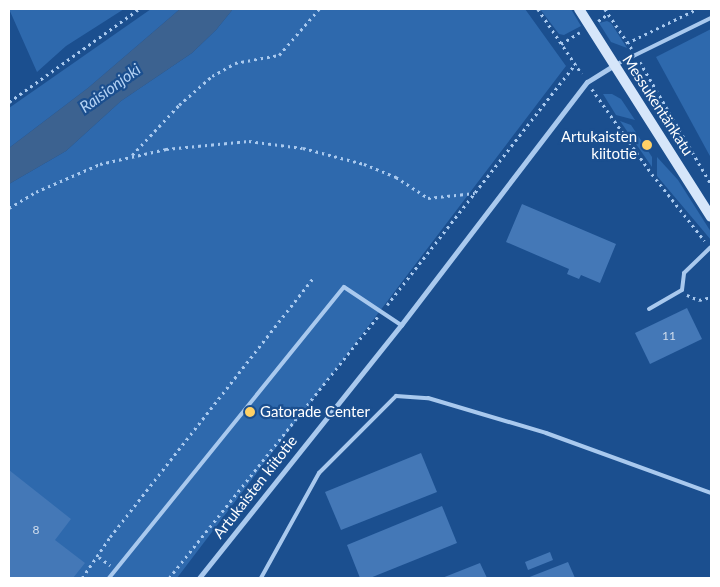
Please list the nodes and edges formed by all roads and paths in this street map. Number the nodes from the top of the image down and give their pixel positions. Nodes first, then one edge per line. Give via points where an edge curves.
1 (140, 9) edge
2 (319, 9) edge
3 (538, 9) edge
4 (579, 9) edge
5 (605, 9) edge
6 (697, 9) edge
7 (711, 18) edge
8 (628, 43) junction
9 (636, 55) junction
10 (575, 64) junction
11 (614, 65) junction
12 (587, 82) junction
13 (9, 102) edge
14 (131, 156) junction
15 (711, 184) edge
16 (475, 193) junction
17 (9, 208) edge
18 (711, 217) edge
19 (711, 247) edge
20 (313, 278) dead end
21 (682, 290) junction
22 (711, 297) edge
23 (649, 309) dead end
24 (382, 312) junction
25 (401, 325) junction
26 (711, 493) edge
27 (82, 578) edge
28 (109, 578) edge
29 (169, 578) edge
30 (199, 578) edge
31 (261, 578) edge

1 - 13 path
2 - 14 path via 279,55 235,63 212,76 179,105
3 - 10 path
4 - 11 street, Messukentänkatu
5 - 8 path
6 - 8 path
7 - 9 lane
8 - 9 path
9 - 11 lane
9 - 15 path via 688,150
10 - 12 path
10 - 16 path
11 - 12 street, Artukaisten kiitotie
11 - 18 street, Messukentänkatu
12 - 19 path via 652,174
12 - 25 street, Artukaisten kiitotie
14 - 16 path via 166,148 249,141 303,148 364,164 396,177 428,198
14 - 17 path via 100,164 36,192
16 - 24 path
19 - 21 lane via 684,273
20 - 27 path via 110,537
21 - 22 path via 699,300
21 - 23 lane
24 - 25 lane
24 - 28 lane via 344,287
24 - 29 path
25 - 30 street, Artukaisten kiitotie
26 - 31 lane via 546,433 428,398 396,396 319,473

